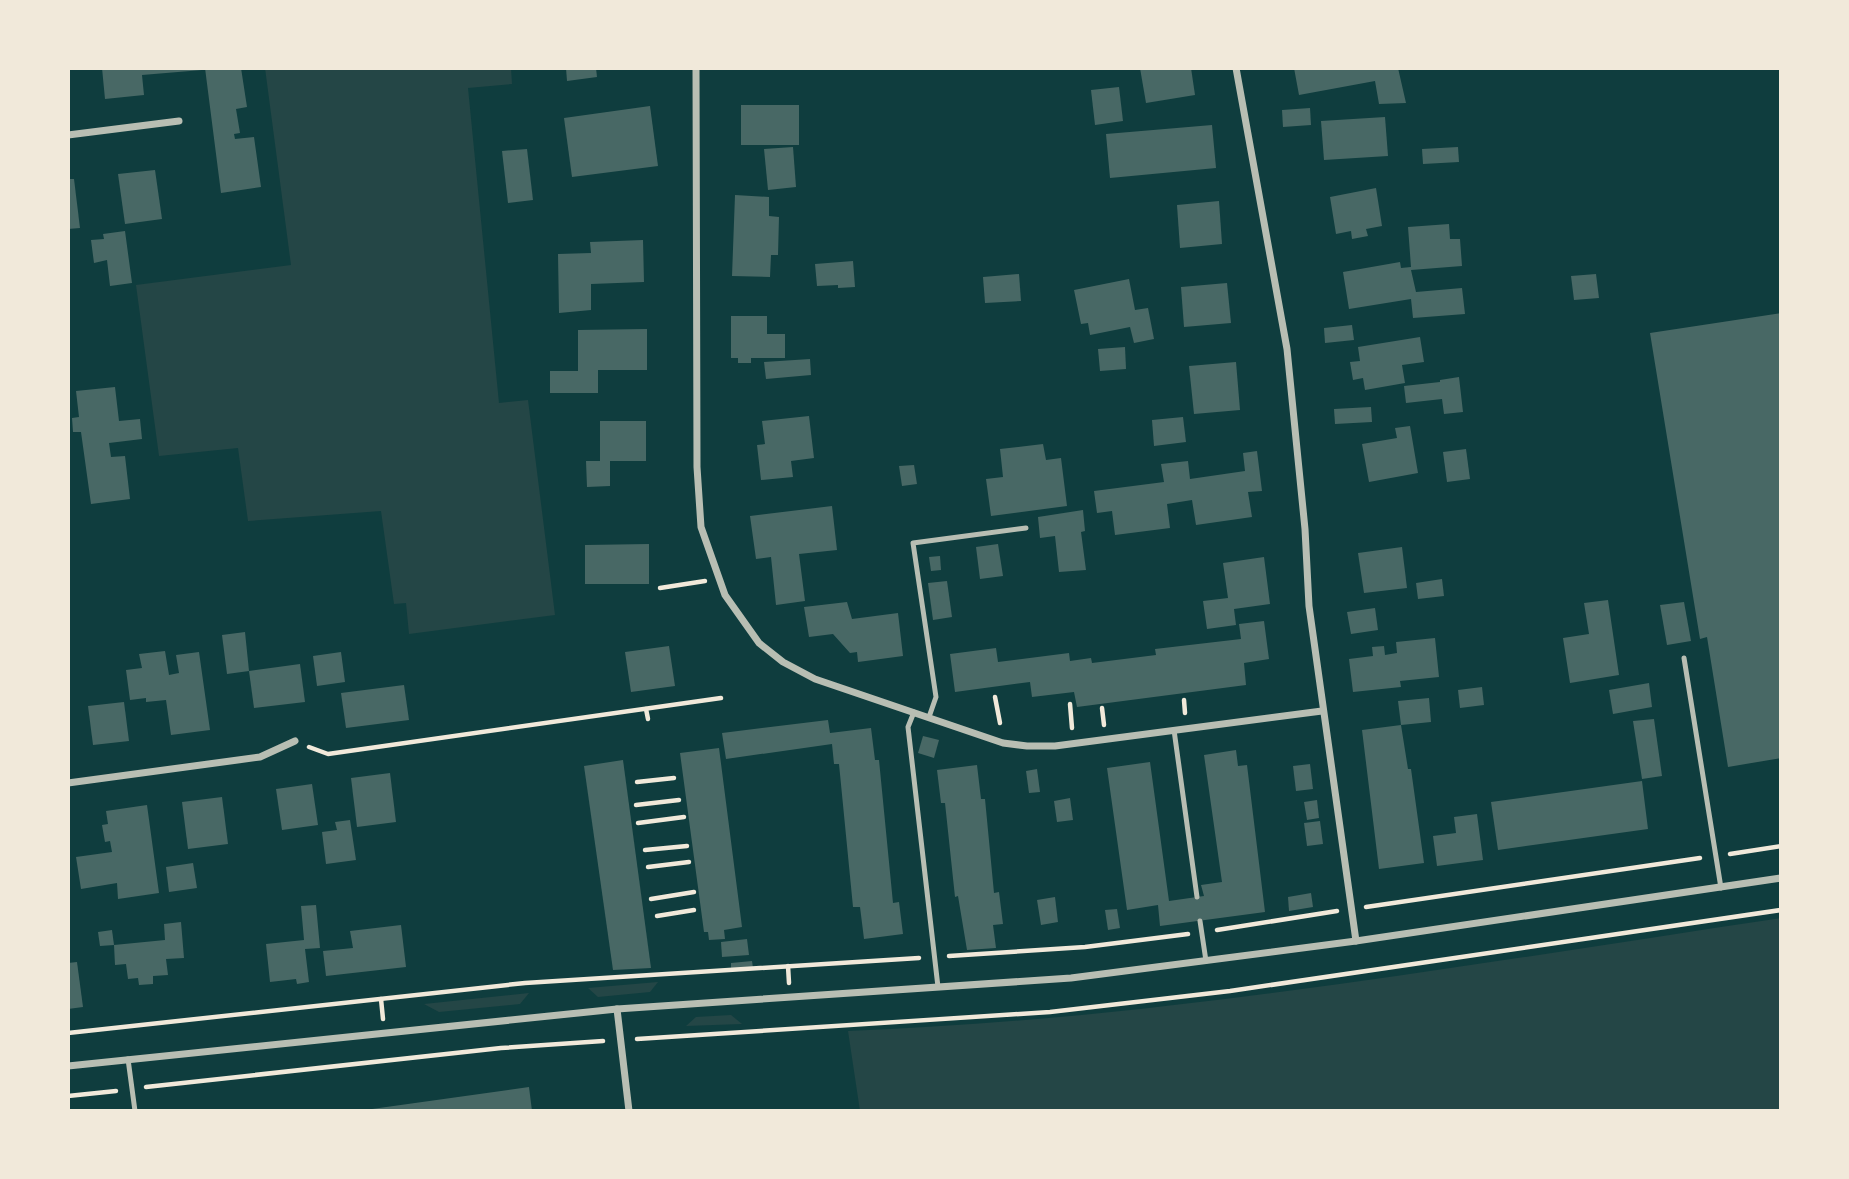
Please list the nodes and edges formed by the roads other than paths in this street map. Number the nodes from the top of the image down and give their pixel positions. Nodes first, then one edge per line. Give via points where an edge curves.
1 (696, 68) edge
2 (1236, 68) edge
3 (179, 121) dead end
4 (68, 135) edge
5 (1026, 528) dead end
6 (1684, 658) dead end
7 (1322, 710) junction
8 (914, 712) junction
9 (929, 717) junction
10 (1174, 730) junction
11 (295, 741) road end
12 (68, 783) edge
13 (1781, 878) edge
14 (1721, 888) junction
15 (1197, 897) dead end
16 (1200, 920) dead end
17 (1356, 941) junction
18 (1206, 961) junction
19 (937, 987) junction
20 (617, 1009) junction
21 (128, 1059) junction
22 (68, 1066) edge
23 (135, 1111) edge
24 (629, 1111) edge

1 - 8 street via 701,527 725,595 759,643 815,679
2 - 7 street via 1287,349
3 - 4 street
5 - 9 lane via 913,543 936,697
6 - 14 lane
7 - 10 street
7 - 17 street
8 - 9 street
8 - 19 lane via 908,727
9 - 10 street via 1003,743 1027,746
10 - 15 lane
11 - 12 street via 260,757
13 - 14 street
14 - 17 street
16 - 18 lane
17 - 18 street
18 - 19 street via 1071,978
19 - 20 street
20 - 21 street
20 - 24 street
21 - 22 street
21 - 23 lane

